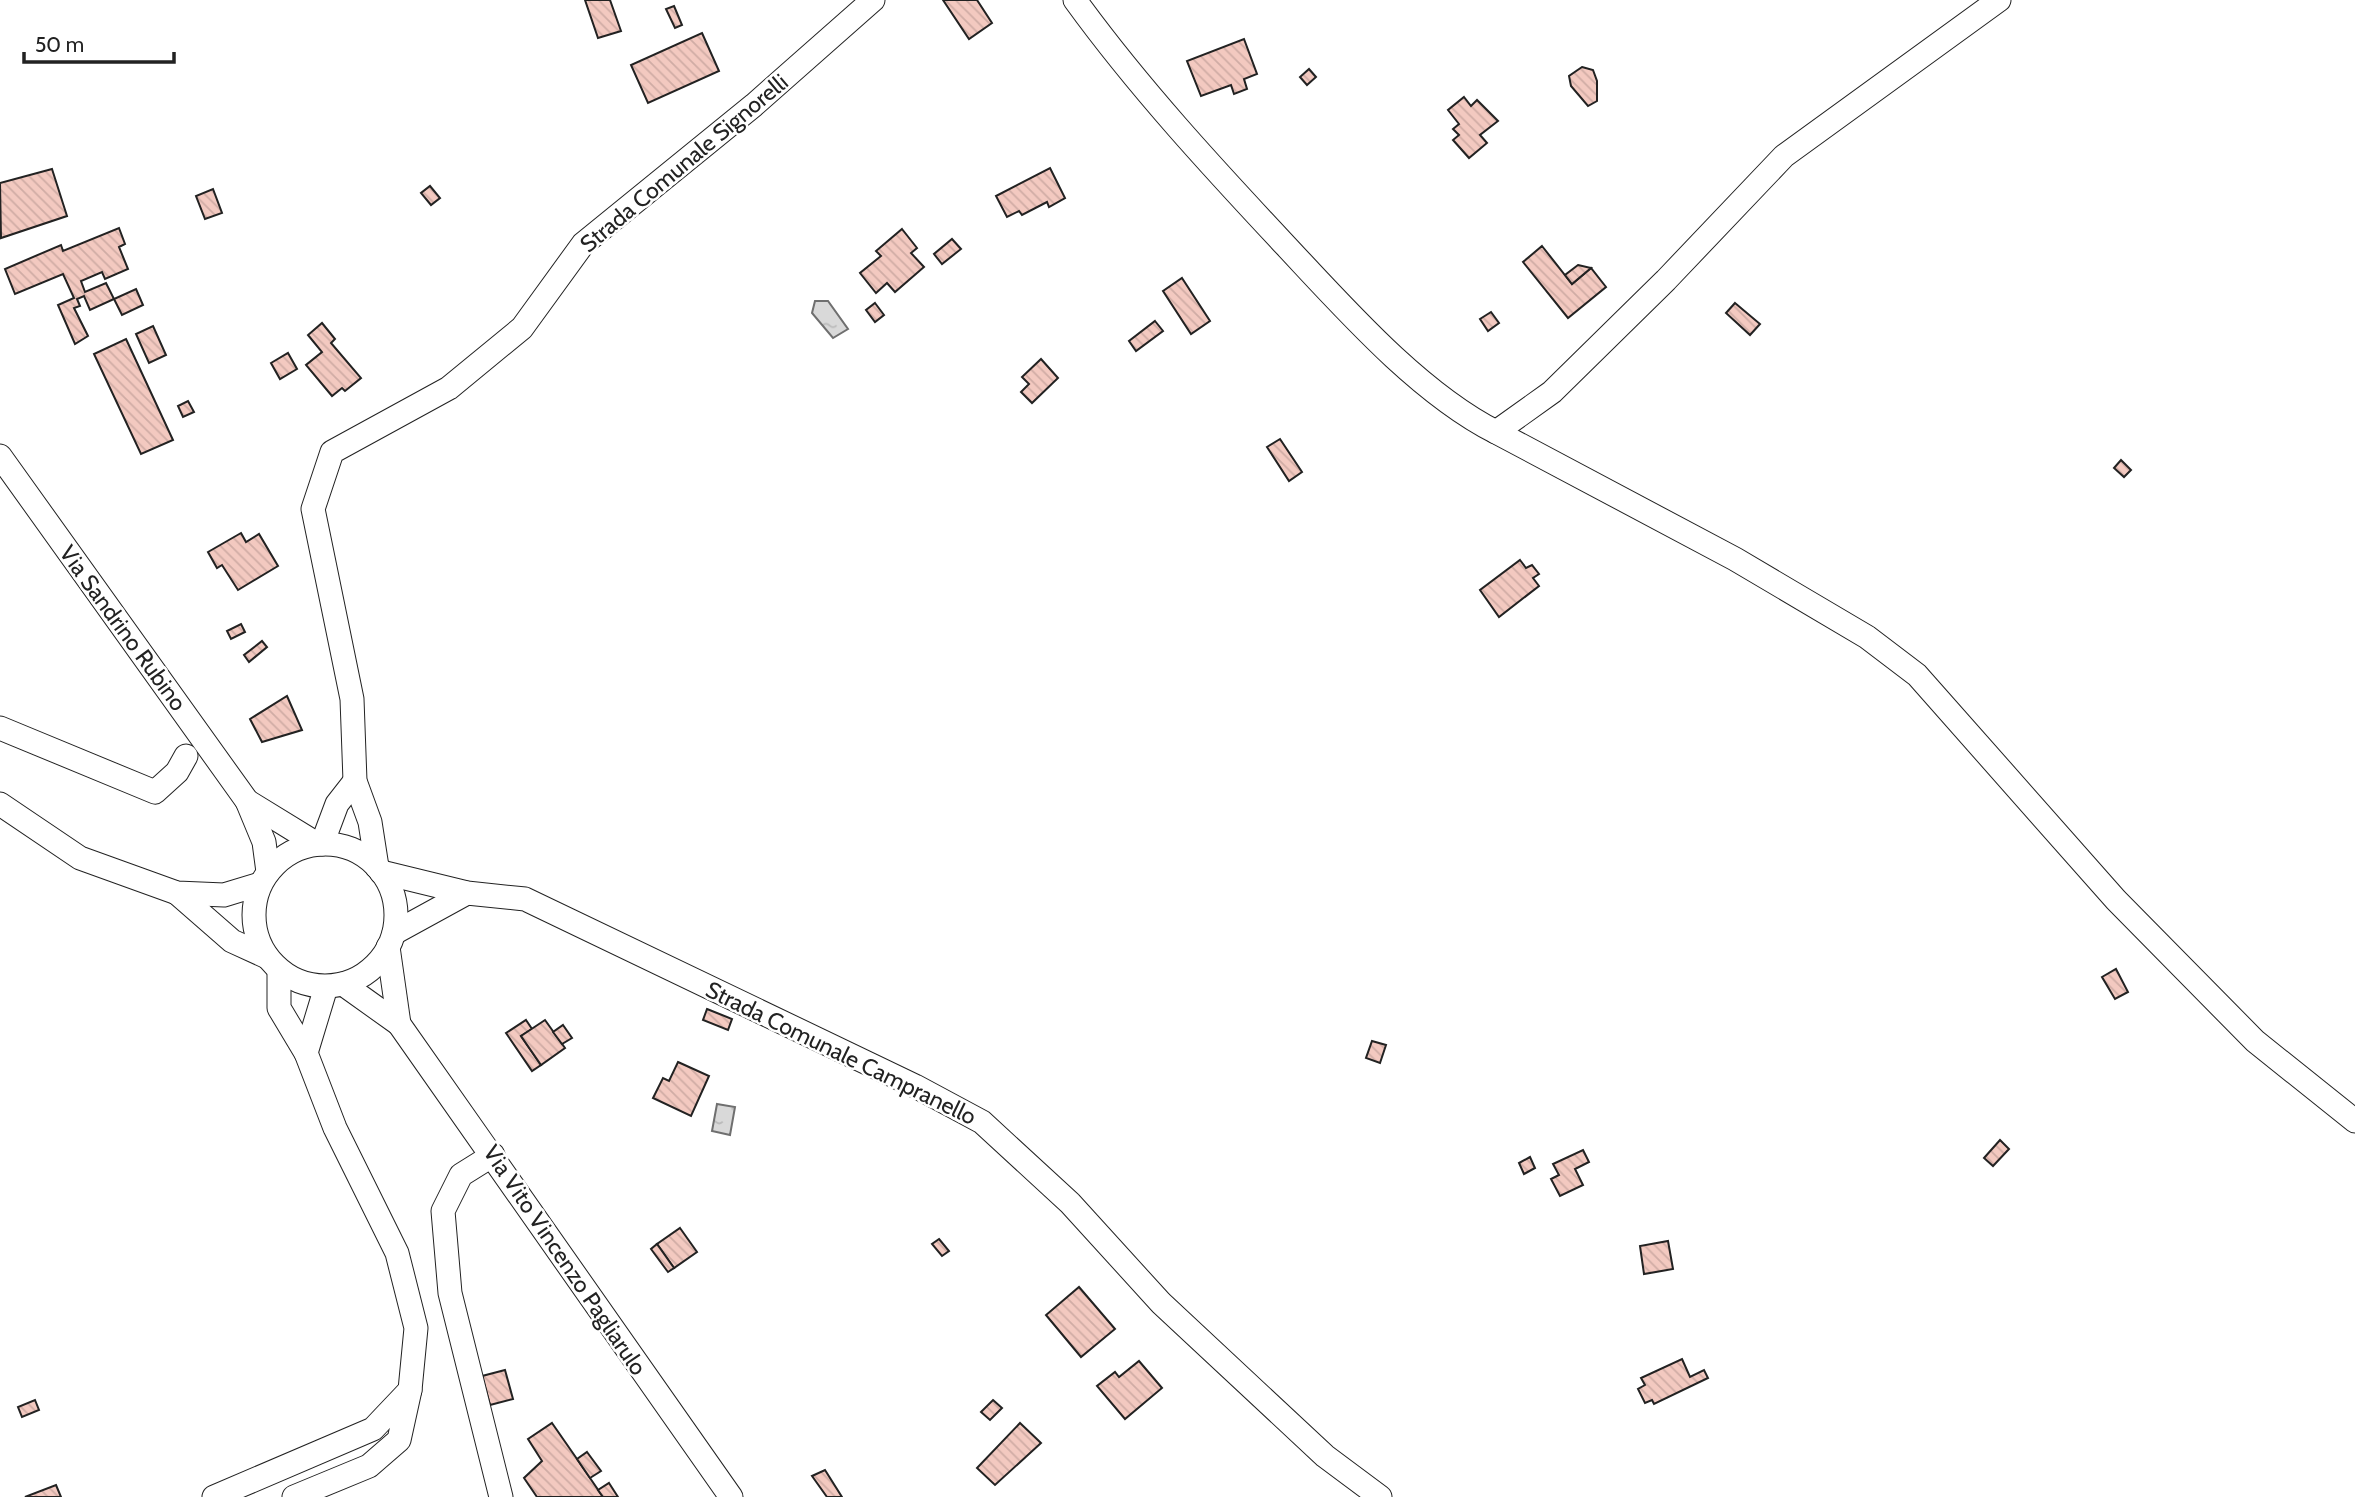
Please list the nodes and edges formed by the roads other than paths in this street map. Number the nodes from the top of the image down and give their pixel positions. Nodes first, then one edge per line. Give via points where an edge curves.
1 (873, 0) edge
2 (1075, 0) edge
3 (1999, 0) edge
4 (1496, 432) junction
5 (0, 456) edge
6 (0, 728) edge
7 (186, 756) dead end
8 (355, 781) junction
9 (247, 801) junction
10 (0, 804) edge
11 (320, 844) junction
12 (379, 869) junction
13 (264, 878) junction
14 (177, 892) junction
15 (467, 893) junction
16 (391, 940) junction
17 (273, 964) junction
18 (335, 985) junction
19 (399, 1024) junction
20 (306, 1053) junction
21 (2355, 1121) edge
22 (493, 1155) junction
23 (410, 1390) junction
24 (214, 1497) edge
25 (294, 1497) edge
26 (500, 1497) edge
27 (731, 1497) edge
28 (1380, 1497) edge

1 - 8 street, Strada Comunale Signorelli via 754,105 583,244 522,328 449,388 332,452 313,509 352,699
2 - 4 street via 1221,176 1360,325 1466,417
3 - 4 street via 1784,156 1552,393
4 - 21 street via 1735,559 1867,637 1917,675 2116,900 2255,1041
5 - 9 street, Via Sandrino Rubino
6 - 7 street via 155,792 177,772
8 - 11 street via 337,804
8 - 12 street, Strada Comunale Signorelli via 370,822
9 - 11 street, Via Sandrino Rubino
9 - 13 street, Via Sandrino Rubino via 264,842
10 - 14 street via 80,858
11 - 12 street via 361,854
11 - 13 street via 281,858
12 - 15 street, Strada Comunale Campranello
12 - 16 street via 392,891 396,912
13 - 14 street via 224,895
13 - 17 street via 254,902 253,921
14 - 17 street via 232,941
15 - 16 street
15 - 28 street, Strada Comunale Campranello via 525,899 982,1122 1070,1203 1161,1303 1325,1456
16 - 18 street via 377,964 361,977
16 - 19 street, Via Vito Vincenzo Pagliarulo
17 - 18 street via 309,985
17 - 20 street via 279,1008
18 - 19 street, Via Vito Vincenzo Pagliarulo
18 - 20 street
19 - 22 street, Via Vito Vincenzo Pagliarulo
20 - 23 street via 335,1128 397,1253 416,1328
22 - 26 street via 461,1175 443,1211 450,1293
22 - 27 street, Via Vito Vincenzo Pagliarulo
23 - 24 street via 373,1429
23 - 25 street via 400,1440 369,1466

